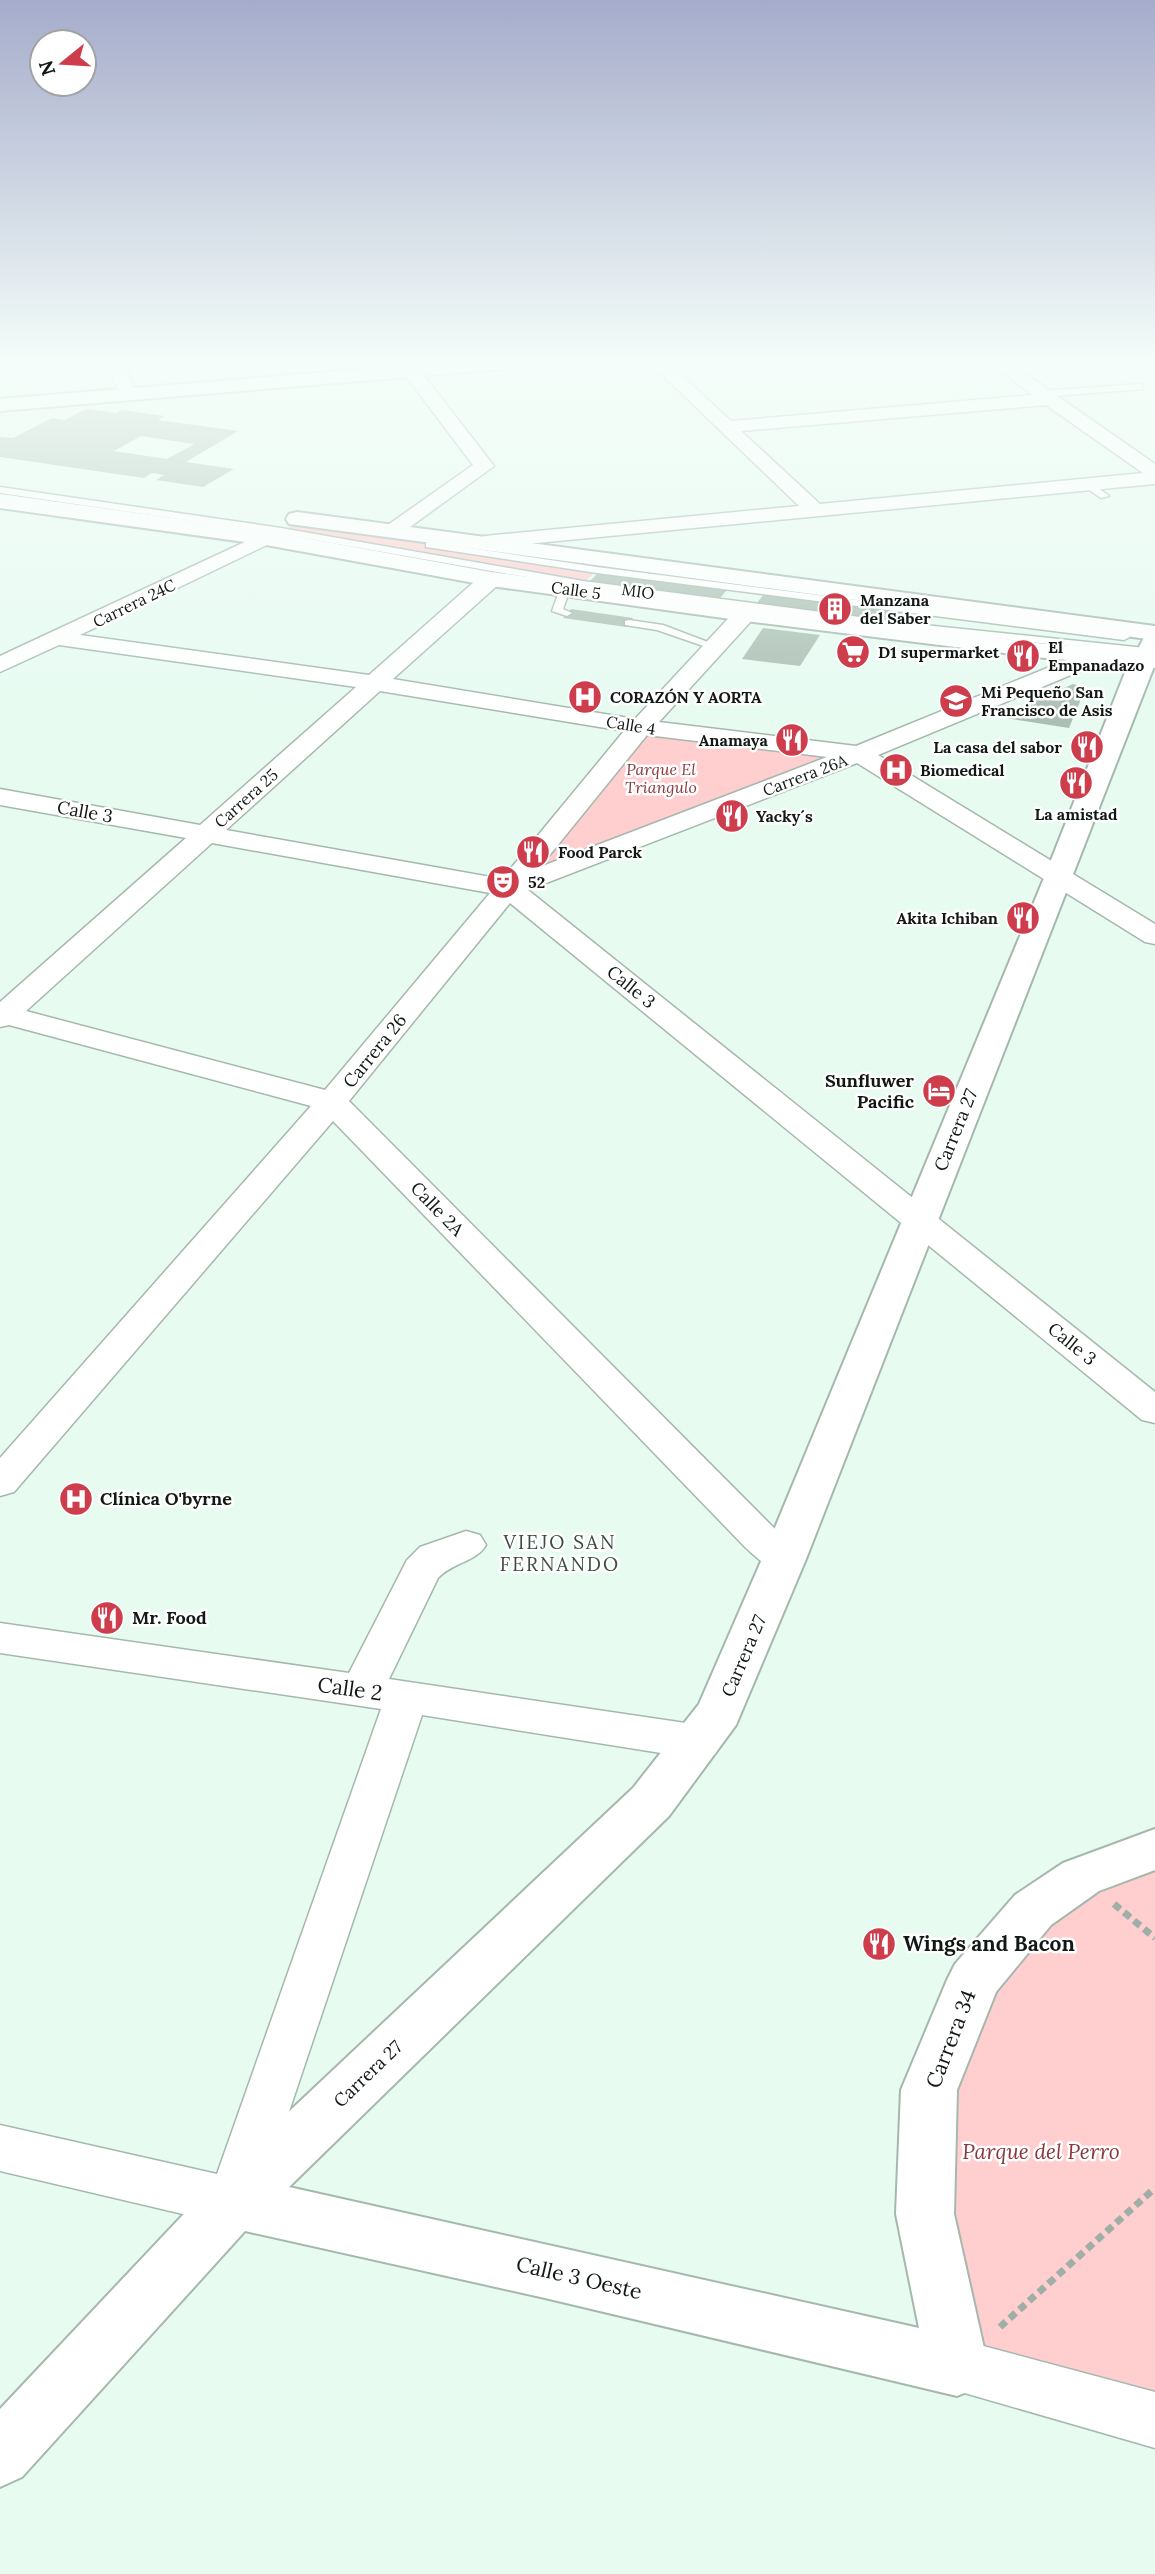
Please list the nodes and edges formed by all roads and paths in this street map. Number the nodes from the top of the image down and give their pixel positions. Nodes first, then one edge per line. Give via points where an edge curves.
1 (460, 483) edge
2 (786, 483) edge
3 (1125, 483) edge
4 (0, 485) edge
5 (0, 501) edge
6 (815, 510) junction
7 (392, 531) junction
8 (266, 538) junction
9 (485, 542) junction
10 (491, 579) junction
11 (565, 589) junction
12 (567, 613) dead end
13 (745, 614) junction
14 (629, 623) dead end
15 (60, 639) junction
16 (715, 647) junction
17 (1153, 649) edge
18 (1099, 655) junction
19 (0, 666) edge
20 (374, 683) junction
21 (641, 727) junction
22 (859, 754) junction
23 (0, 797) edge
24 (205, 834) junction
25 (1059, 878) junction
26 (508, 888) junction
27 (1155, 936) edge
28 (1, 1015) edge
29 (332, 1102) junction
30 (919, 1220) junction
31 (1155, 1411) edge
32 (0, 1483) edge
33 (466, 1545) dead end
34 (785, 1559) junction
35 (0, 1638) edge
36 (384, 1694) junction
37 (699, 1742) junction
38 (1155, 1849) edge
39 (0, 2148) edge
40 (1155, 2188) edge
41 (234, 2202) junction
42 (957, 2366) junction
43 (1155, 2420) edge
44 (0, 2455) edge

1 - 7 street
2 - 6 street
3 - 6 street via 1096,490
4 - 7 main road, Calle 5
4 - 17 lane, MIO via 583,584 905,626
5 - 8 main road, Calle 5
6 - 9 street
7 - 9 main road, Calle 5
8 - 10 main road, Calle 5
8 - 15 street, Carrera 24C
9 - 17 main road, Calle 5
10 - 11 main road, Calle 5
10 - 20 street, Carrera 25
11 - 12 lane via 557,611
11 - 13 main road, Calle 5
13 - 16 street, Carrera 26
13 - 18 main road, Calle 5
14 - 16 lane via 659,627
15 - 19 street, Carrera 24C
15 - 20 street, Calle 4
16 - 21 street, Carrera 26
17 - 18 main road, Calle 5
17 - 25 main road, Carrera 27
18 - 22 street, Carrera 26A
20 - 21 street, Calle 4
20 - 24 street, Carrera 25
21 - 22 street, Calle 4
21 - 26 street, Carrera 26
22 - 25 street, Calle 4
22 - 26 street, Carrera 26A
23 - 24 street, Calle 3
24 - 26 street, Calle 3
24 - 28 street, Carrera 25
25 - 27 street, Calle 4
25 - 30 main road, Carrera 27
26 - 29 street, Carrera 26
26 - 30 street, Calle 3
28 - 29 street
29 - 32 street, Carrera 26
29 - 34 street, Calle 2A
30 - 31 street, Calle 3
30 - 34 main road, Carrera 27
33 - 36 street via 434,1558 421,1570
34 - 37 main road, Carrera 27 via 740,1668
35 - 36 street, Calle 2
36 - 37 street, Calle 2
36 - 41 street
37 - 41 main road, Carrera 27 via 651,1802
38 - 42 main road, Carrera 34 via 1081,1877 1032,1910 974,1980 929,2090 925,2214
39 - 41 street, Calle 3 Oeste
40 - 42 path
41 - 42 main road, Calle 3 Oeste
41 - 44 main road, Carrera 27
42 - 43 street, Calle 3 Oeste

